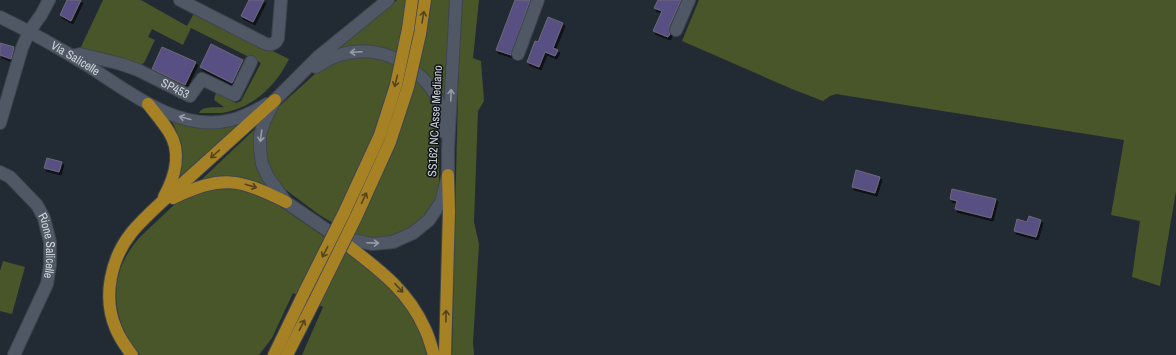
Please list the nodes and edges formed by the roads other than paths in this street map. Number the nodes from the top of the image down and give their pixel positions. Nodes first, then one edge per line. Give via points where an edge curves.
1 (49, 0) edge
2 (180, 0) edge
3 (281, 0) edge
4 (388, 0) edge
5 (412, 0) edge
6 (425, 0) edge
7 (456, 0) edge
8 (538, 0) edge
9 (689, 0) edge
10 (0, 17) edge
11 (676, 30) dead end
12 (29, 32) junction
13 (518, 54) dead end
14 (71, 56) junction
15 (252, 62) dead end
16 (295, 81) junction
17 (275, 100) junction
18 (148, 104) junction
19 (0, 123) edge
20 (448, 148) junction
21 (0, 172) edge
22 (448, 175) junction
23 (286, 202) junction
24 (161, 204) junction
25 (336, 237) junction
26 (284, 333) junction
27 (290, 352) edge
28 (14, 355) edge
29 (132, 355) edge
30 (264, 355) edge
31 (274, 355) edge
32 (434, 355) edge
33 (445, 355) edge

1 - 12 street
2 - 3 street via 270,45 278,38
4 - 16 street, SS162 NC Asse Mediano via 318,57
5 -> 26 highway, bridge via 396,85 380,135
27 -> 6 highway, SS162 NC Asse Mediano, bridge via 390,142 408,88
20 -> 7 street, SS162 NC Asse Mediano
8 - 13 street
9 - 11 street
10 - 12 street, Via Salicelle
12 - 14 street, Via Salicelle
12 - 19 street
14 - 15 street, SP453 via 80,54 121,64 190,96 202,79 235,94
14 - 18 street, Via Salicelle
16 - 17 street, SS162 NC Asse Mediano
20 -> 16 street via 437,97 425,80 404,62 386,54 370,51 348,52 328,59
17 -> 18 street, Via Salicelle via 231,120 208,122 175,115
17 -> 23 street, SS162 NC Asse Mediano via 260,135 260,149 262,164 268,178
17 -> 24 highway
18 - 24 highway via 170,132 175,145 175,172
20 - 22 street, SS162 NC Asse Mediano
21 - 28 street, Rione Salicelle via 10,177 37,205 44,218 50,242 47,284
25 -> 22 street, SS162 NC Asse Mediano via 372,244 393,242 413,233 429,220 441,202
33 -> 22 highway
24 -> 23 highway via 188,191 211,183 223,182 253,186
23 - 25 street, SS162 NC Asse Mediano
24 - 29 highway via 132,232 119,252 111,273 112,314 116,329
25 -> 32 highway via 387,276 402,292 426,329
26 - 30 highway
26 - 31 highway

